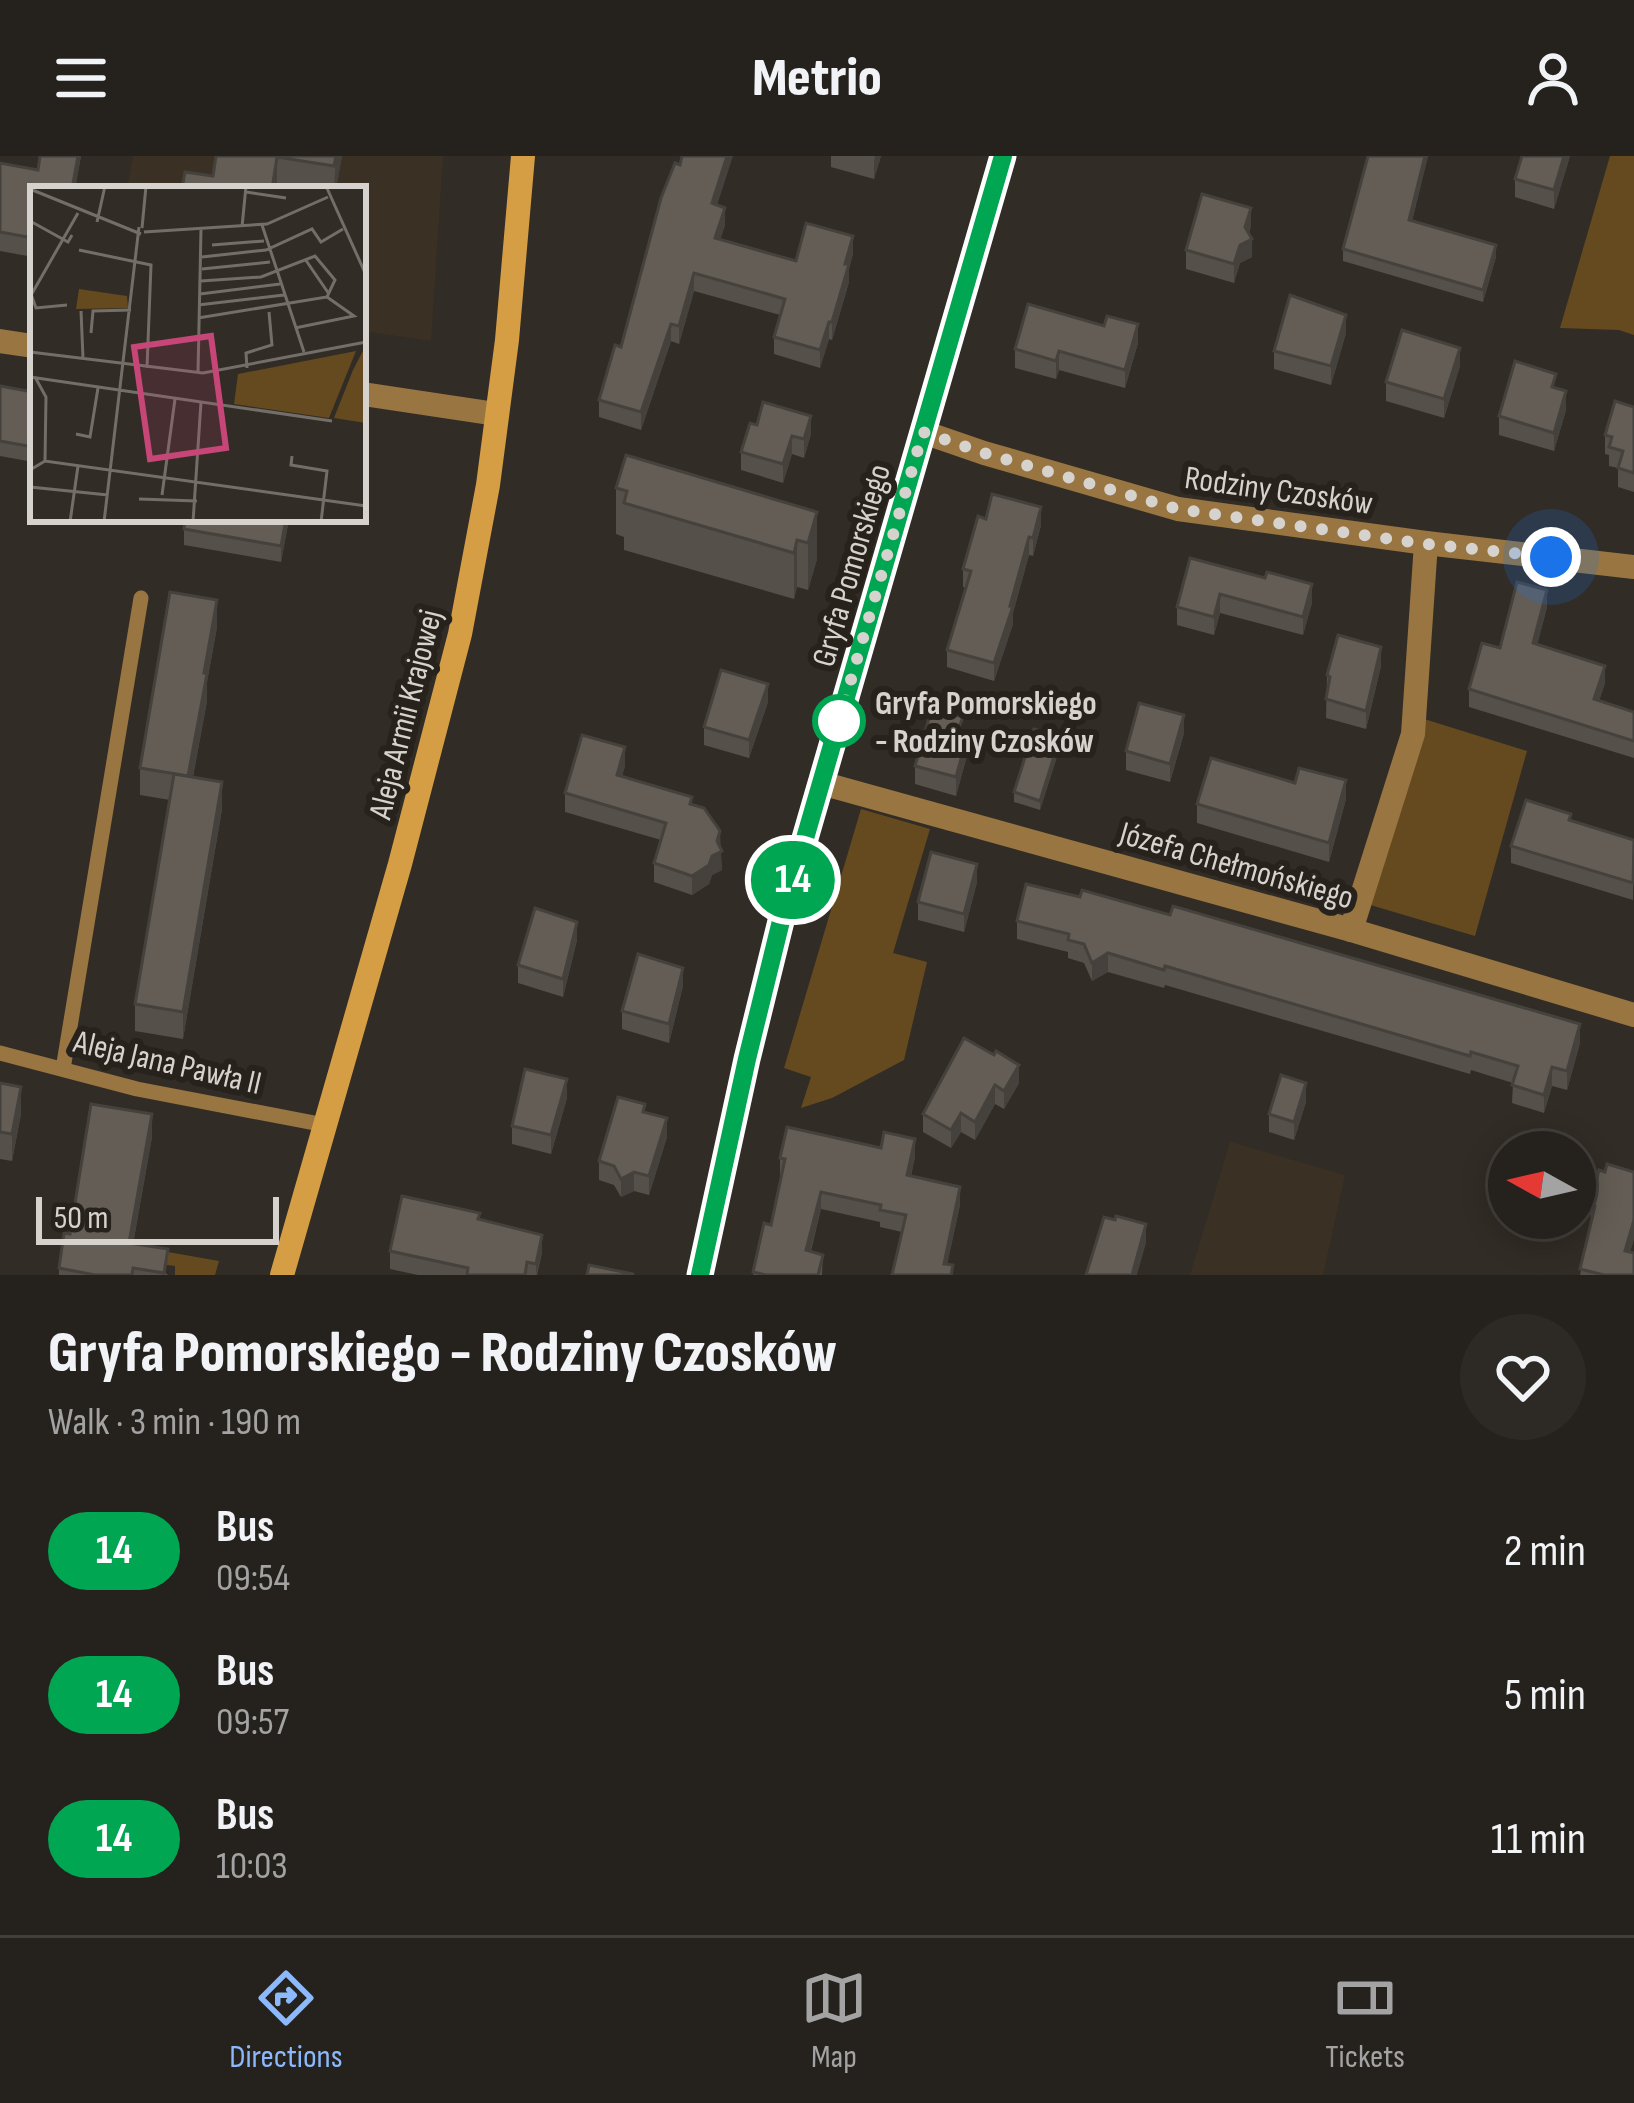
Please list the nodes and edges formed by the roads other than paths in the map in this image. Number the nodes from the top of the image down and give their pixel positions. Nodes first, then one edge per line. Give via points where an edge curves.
1 (523, 156) edge
2 (1003, 156) edge
3 (0, 341) edge
4 (30, 346) edge
5 (366, 394) edge
6 (496, 414) junction
7 (923, 432) junction
8 (1426, 544) junction
9 (1634, 567) edge
10 (141, 598) dead end
11 (821, 783) junction
12 (1351, 930) junction
13 (1634, 1015) edge
14 (0, 1053) edge
15 (62, 1069) junction
16 (325, 1125) junction
17 (282, 1275) edge
18 (700, 1275) edge

1 - 6 main road, Aleja Armii Krajowej
2 - 7 street, Gryfa Pomorskiego
3 - 4 street
5 - 6 street
6 - 16 main road, Aleja Armii Krajowej via 460,634
7 - 8 street, Rodziny Czosków via 1178,509
7 - 11 street, Gryfa Pomorskiego
8 - 9 street, Rodziny Czosków
8 - 12 street via 1413,734
10 - 15 lane
11 - 12 street, Józefa Chełmońskiego
11 - 18 street, Gryfa Pomorskiego via 757,1017
12 - 13 street, Józefa Chełmońskiego
14 - 15 lane, Aleja Jana Pawła II
15 - 16 lane, Aleja Jana Pawła II
16 - 17 main road, Aleja Armii Krajowej

